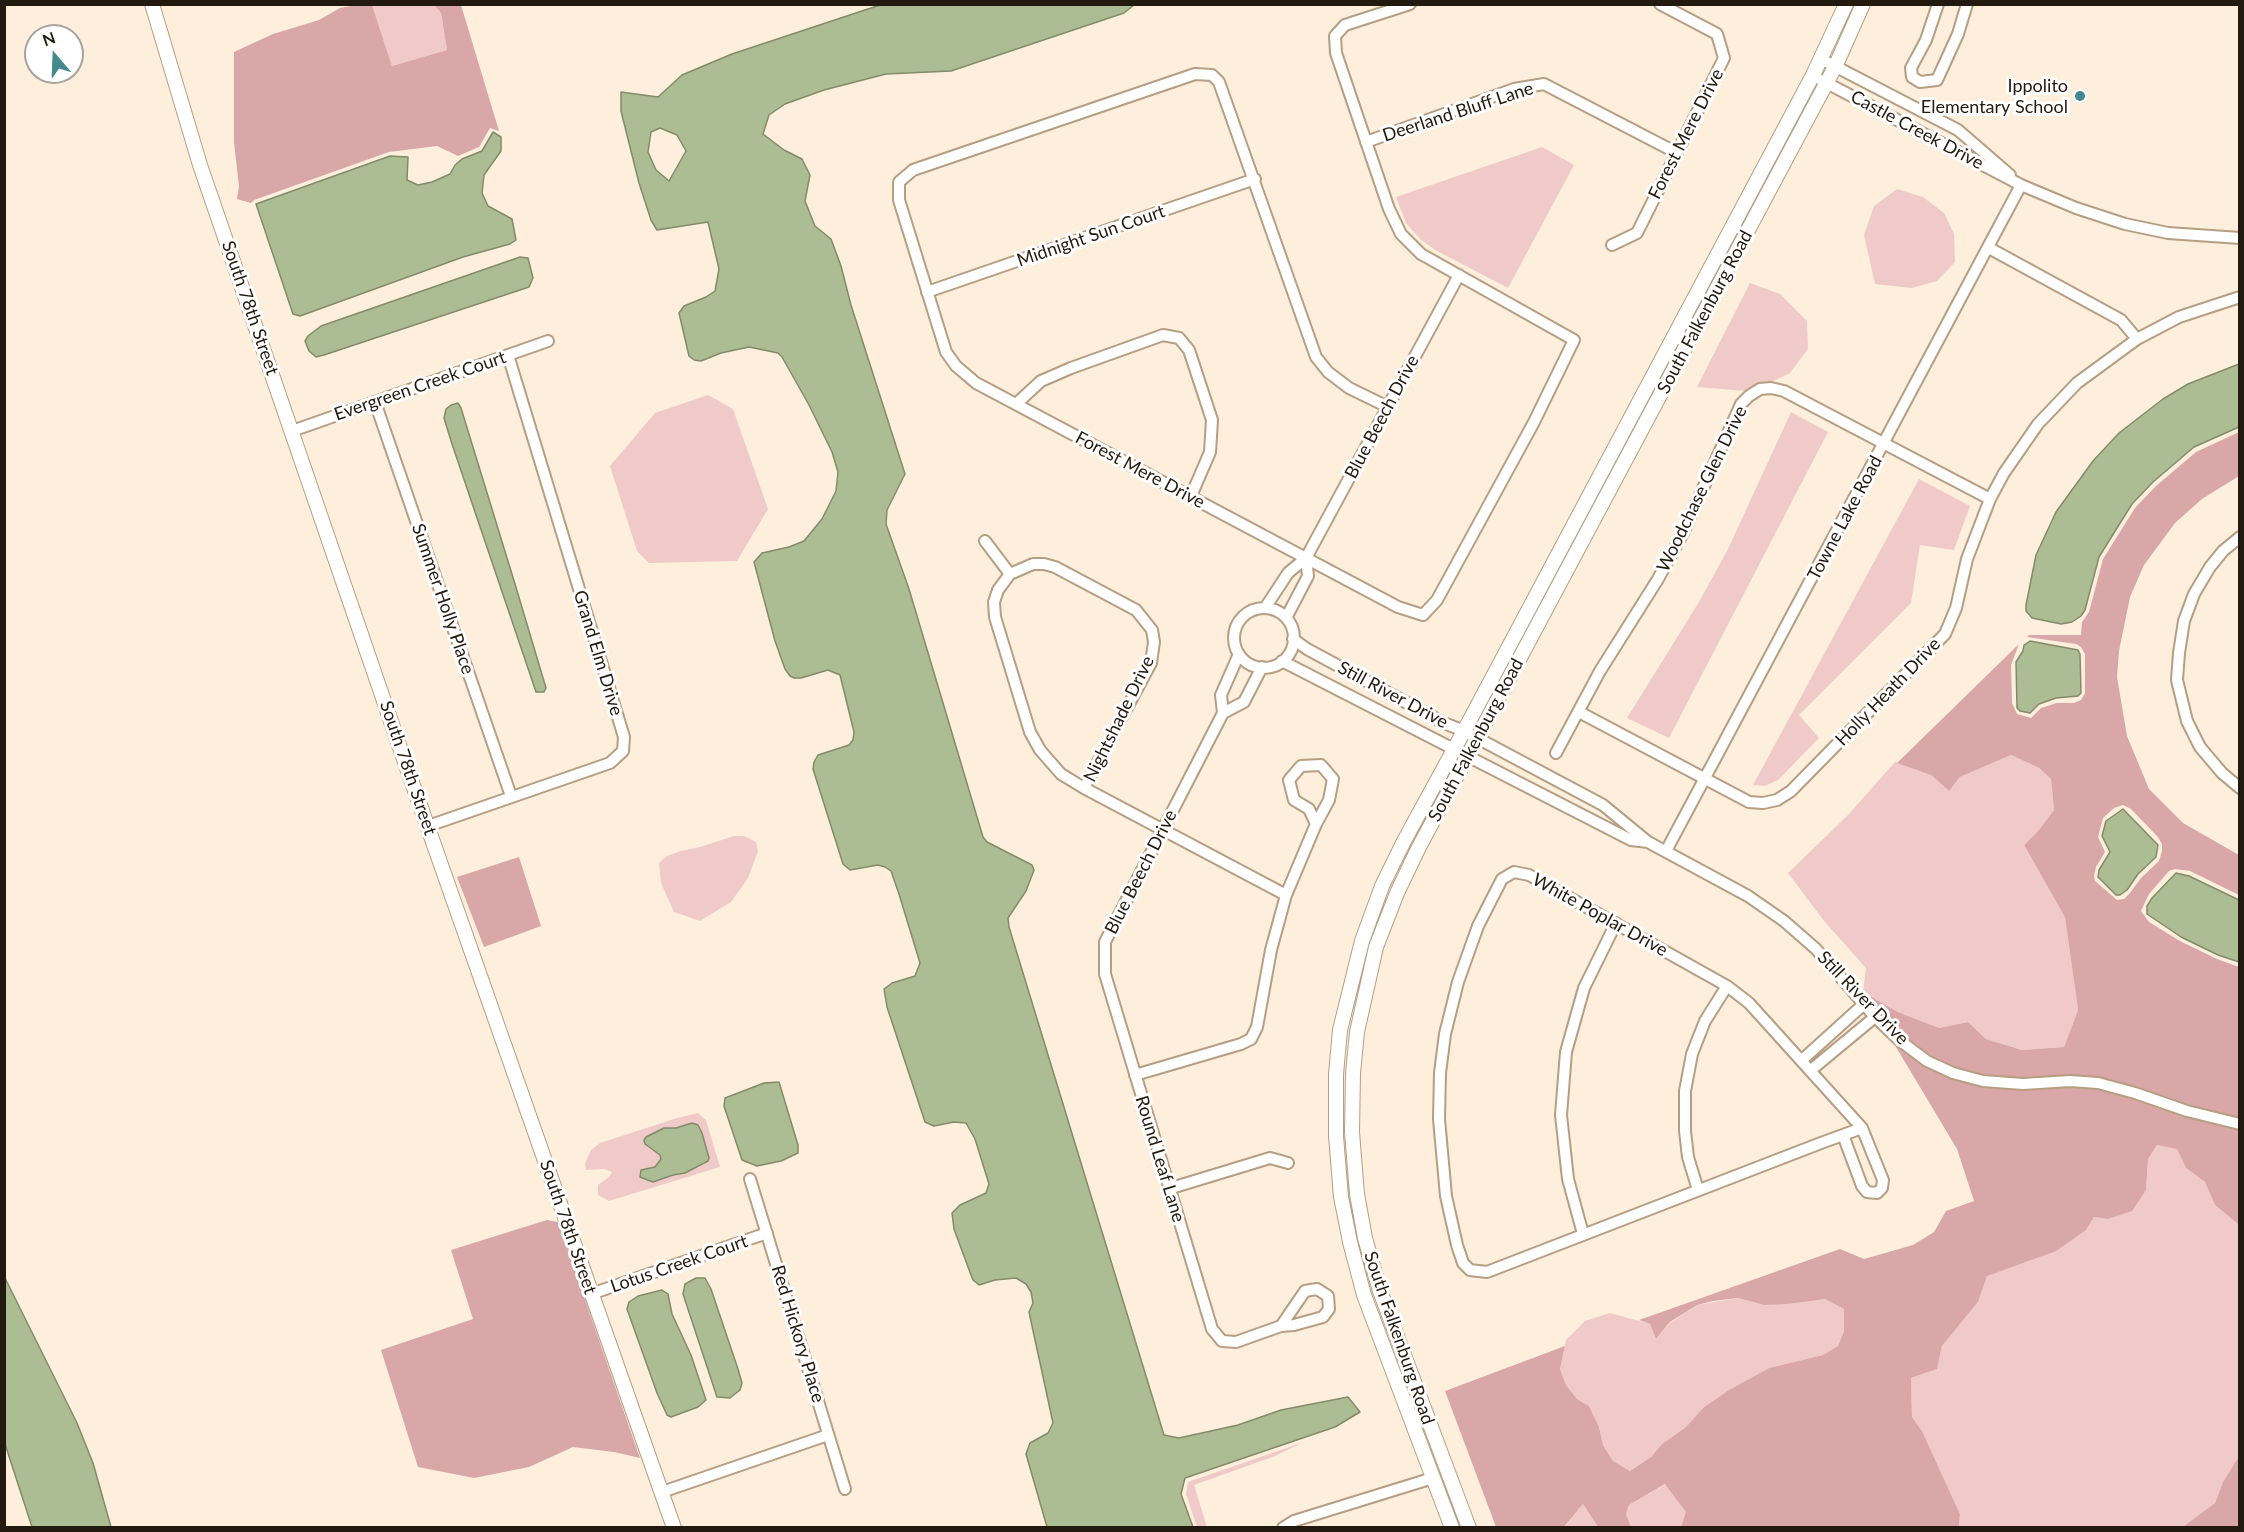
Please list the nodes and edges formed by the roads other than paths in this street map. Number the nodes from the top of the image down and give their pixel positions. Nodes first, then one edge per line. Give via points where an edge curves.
1 (152, 4) edge
2 (1410, 4) edge
3 (1660, 4) edge
4 (1846, 4) edge
5 (1863, 4) edge
6 (1938, 4) edge
7 (1967, 4) edge
8 (1821, 59) junction
9 (1835, 67) junction
10 (1813, 75) junction
11 (1827, 83) junction
12 (1366, 142) junction
13 (1677, 153) junction
14 (1255, 179) junction
15 (2021, 185) junction
16 (2240, 238) edge
17 (1612, 245) dead end
18 (1989, 248) junction
19 (1459, 275) junction
20 (927, 292) junction
21 (2240, 297) edge
22 (2137, 339) junction
23 (548, 341) dead end
24 (508, 355) junction
25 (375, 402) junction
26 (1017, 404) junction
27 (1388, 407) junction
28 (292, 432) junction
29 (1884, 444) junction
30 (1598, 480) junction
31 (1611, 487) junction
32 (1191, 496) junction
33 (1990, 499) junction
34 (2240, 537) edge
35 (985, 541) dead end
36 (1306, 558) junction
37 (1010, 574) junction
38 (1265, 608) junction
39 (1286, 618) junction
40 (1293, 639) junction
41 (1239, 654) junction
42 (1282, 661) junction
43 (1262, 667) junction
44 (1579, 712) junction
45 (1223, 713) junction
46 (1471, 735) junction
47 (1453, 750) junction
48 (1556, 753) dead end
49 (1466, 757) junction
50 (1705, 779) junction
51 (1084, 788) junction
52 (2240, 788) edge
53 (511, 796) junction
54 (1316, 824) junction
55 (428, 826) junction
56 (1163, 828) junction
57 (1648, 842) junction
58 (1666, 850) junction
59 (1286, 895) junction
60 (1616, 923) junction
61 (1726, 986) junction
62 (1864, 1004) junction
63 (1875, 1017) junction
64 (1836, 1029) junction
65 (1847, 1040) junction
66 (1802, 1060) junction
67 (1811, 1070) junction
68 (1135, 1075) junction
69 (2240, 1124) edge
70 (1862, 1128) junction
71 (1843, 1135) junction
72 (1353, 1152) junction
73 (1338, 1154) junction
74 (1288, 1163) dead end
75 (750, 1179) dead end
76 (1168, 1189) junction
77 (1698, 1190) junction
78 (766, 1233) junction
79 (1583, 1234) junction
80 (591, 1294) junction
81 (1281, 1326) junction
82 (828, 1435) junction
83 (1448, 1472) junction
84 (1433, 1478) junction
85 (844, 1489) dead end
86 (662, 1492) junction
87 (674, 1527) edge
88 (1283, 1527) edge
89 (1452, 1527) edge
90 (1469, 1527) edge

1 - 28 street, South 78th Street via 200,165
2 - 12 street, Forest Mere Drive via 1345,25 1335,36 1336,53
3 - 13 street, Forest Mere Drive via 1717,34 1724,58
4 - 8 street, South Falkenburg Road
5 - 9 street, South Falkenburg Road
6 - 7 street via 1911,68 1912,77 1920,82 1937,80
8 - 9 street, Castle Creek Drive
8 - 10 street, South Falkenburg Road
9 - 11 street, South Falkenburg Road
9 - 15 street, Castle Creek Drive via 1958,130
10 - 11 street, Castle Creek Drive
10 - 30 street, South Falkenburg Road
11 - 15 street, Castle Creek Drive
11 - 31 street, South Falkenburg Road
12 - 13 street, Deerland Bluff Lane via 1514,89 1544,84
12 - 19 street, Forest Mere Drive via 1401,234 1421,254
13 - 17 street, Forest Mere Drive via 1636,233
14 - 20 street, Midnight Sun Court
14 - 20 street, Forest Mere Drive via 1219,82 1212,75 1195,74 924,166 899,182 898,201
14 - 27 street, Forest Mere Drive via 1316,357 1349,388
15 - 16 street, Castle Creek Drive via 2125,224 2168,233
15 - 18 street, Towne Lake Road
18 - 22 street via 2121,320
18 - 29 street, Towne Lake Road
19 - 27 street, Blue Beech Drive
19 - 36 street, Forest Mere Drive via 1575,340 1534,422 1437,600 1423,615 1398,607
20 - 26 street, Forest Mere Drive via 946,352 956,366 976,383
21 - 22 street, Holly Heath Drive via 2179,317
22 - 33 street, Holly Heath Drive via 2077,383 2038,424
23 - 24 street, Evergreen Creek Court
24 - 25 street, Evergreen Creek Court
24 - 53 street, Grand Elm Drive via 624,737 622,751 610,763
25 - 28 street, Evergreen Creek Court
25 - 53 street, Summer Holly Place
26 - 32 street, Forest Mere Drive
26 - 32 street via 1041,381 1071,368 1163,335 1179,338 1189,350 1212,420 1210,452
27 - 36 street, Blue Beech Drive
28 - 55 street, South 78th Street
29 - 33 street, Woodchase Glen Drive
29 - 44 street, Woodchase Glen Drive via 1784,391 1760,389 1749,396 1741,404 1683,533
29 - 50 street, Towne Lake Road
30 - 31 street
30 - 46 street, South Falkenburg Road
31 - 46 street, South Falkenburg Road
32 - 36 street, Forest Mere Drive
33 - 50 street, Holly Heath Drive via 1945,634 1791,791 1777,800 1749,802
34 - 52 street via 2210,567 2194,594 2184,621 2177,680 2187,720 2200,747
35 - 37 street
36 - 38 street, Blue Beech Drive via 1288,573
36 - 39 street, Blue Beech Drive via 1308,576
37 - 51 street, Nightshade Drive via 998,590 995,616 1030,732 1061,774
37 - 51 street, Nightshade Drive via 1033,564 1055,567 1136,610 1152,630 1151,663
38 - 39 street
38 - 41 street via 1247,613 1236,627
39 - 40 street
40 - 42 street
40 - 46 street, Still River Drive
41 - 43 street via 1245,661
41 - 45 street, Blue Beech Drive via 1221,695
42 - 43 street
42 - 47 street, Still River Drive
43 - 45 street, Blue Beech Drive via 1244,702
44 - 48 street, Woodchase Glen Drive
44 - 50 street, Holly Heath Drive
45 - 56 street, Blue Beech Drive
46 - 47 street, South Falkenburg Road
46 - 49 street, South Falkenburg Road
46 - 57 street, Still River Drive via 1603,805
47 - 49 street, Still River Drive
47 - 73 street, South Falkenburg Road via 1382,886 1362,941 1340,1030 1336,1074
49 - 57 street, Still River Drive via 1631,840
49 - 72 street, South Falkenburg Road via 1396,893 1376,947 1357,1032
50 - 58 street, Towne Lake Road
51 - 56 street, Nightshade Drive
53 - 55 street, Grand Elm Drive
54 - 54 street, Round Leaf Lane via 1309,809 1294,800 1288,780 1301,766 1321,765 1334,779 1329,800
54 - 59 street, Round Leaf Lane
55 - 80 street, South 78th Street
56 - 59 street, Nightshade Drive
56 - 68 street, Blue Beech Drive via 1105,942 1105,974
57 - 58 street, Still River Drive
58 - 62 street, Still River Drive via 1784,921 1816,949
59 - 68 street, Round Leaf Lane via 1251,1039
60 - 61 street, White Poplar Drive
60 - 79 street via 1584,988 1566,1052 1561,1115 1568,1179
60 - 79 street, White Poplar Drive via 1529,875 1514,872 1502,879 1478,926 1458,982 1440,1073 1440,1153 1463,1263 1470,1270 1487,1272
61 - 66 street, White Poplar Drive via 1749,1003
61 - 77 street via 1705,1021 1692,1054 1685,1091 1688,1157
62 - 63 street, Still River Drive
62 - 64 street
63 - 65 street
63 - 69 street, Still River Drive via 1927,1061 1953,1073 1983,1081 2024,1084 2098,1083
64 - 65 street
64 - 66 street
65 - 67 street
66 - 67 street, White Poplar Drive
67 - 70 street, White Poplar Drive
68 - 76 street, Round Leaf Lane
70 - 71 street, White Poplar Drive
70 - 71 street, White Poplar Drive via 1883,1180 1877,1193 1867,1192 1862,1186
71 - 77 street, White Poplar Drive
72 - 73 street
72 - 83 street, South Falkenburg Road via 1365,1238 1380,1290
73 - 84 street, South Falkenburg Road via 1343,1208 1364,1295
74 - 76 street via 1270,1158
75 - 78 street, Red Hickory Place
76 - 81 street, Round Leaf Lane via 1212,1329 1222,1341 1236,1342
77 - 79 street, White Poplar Drive
78 - 80 street, Lotus Creek Court
78 - 82 street, Red Hickory Place
80 - 86 street, South 78th Street
81 - 81 street, Round Leaf Lane via 1323,1317 1329,1309 1328,1296 1317,1289 1305,1291
82 - 85 street, Red Hickory Place
82 - 86 street
83 - 84 street
83 - 90 street, South Falkenburg Road
84 - 88 street
84 - 89 street, South Falkenburg Road
86 - 87 street, South 78th Street

